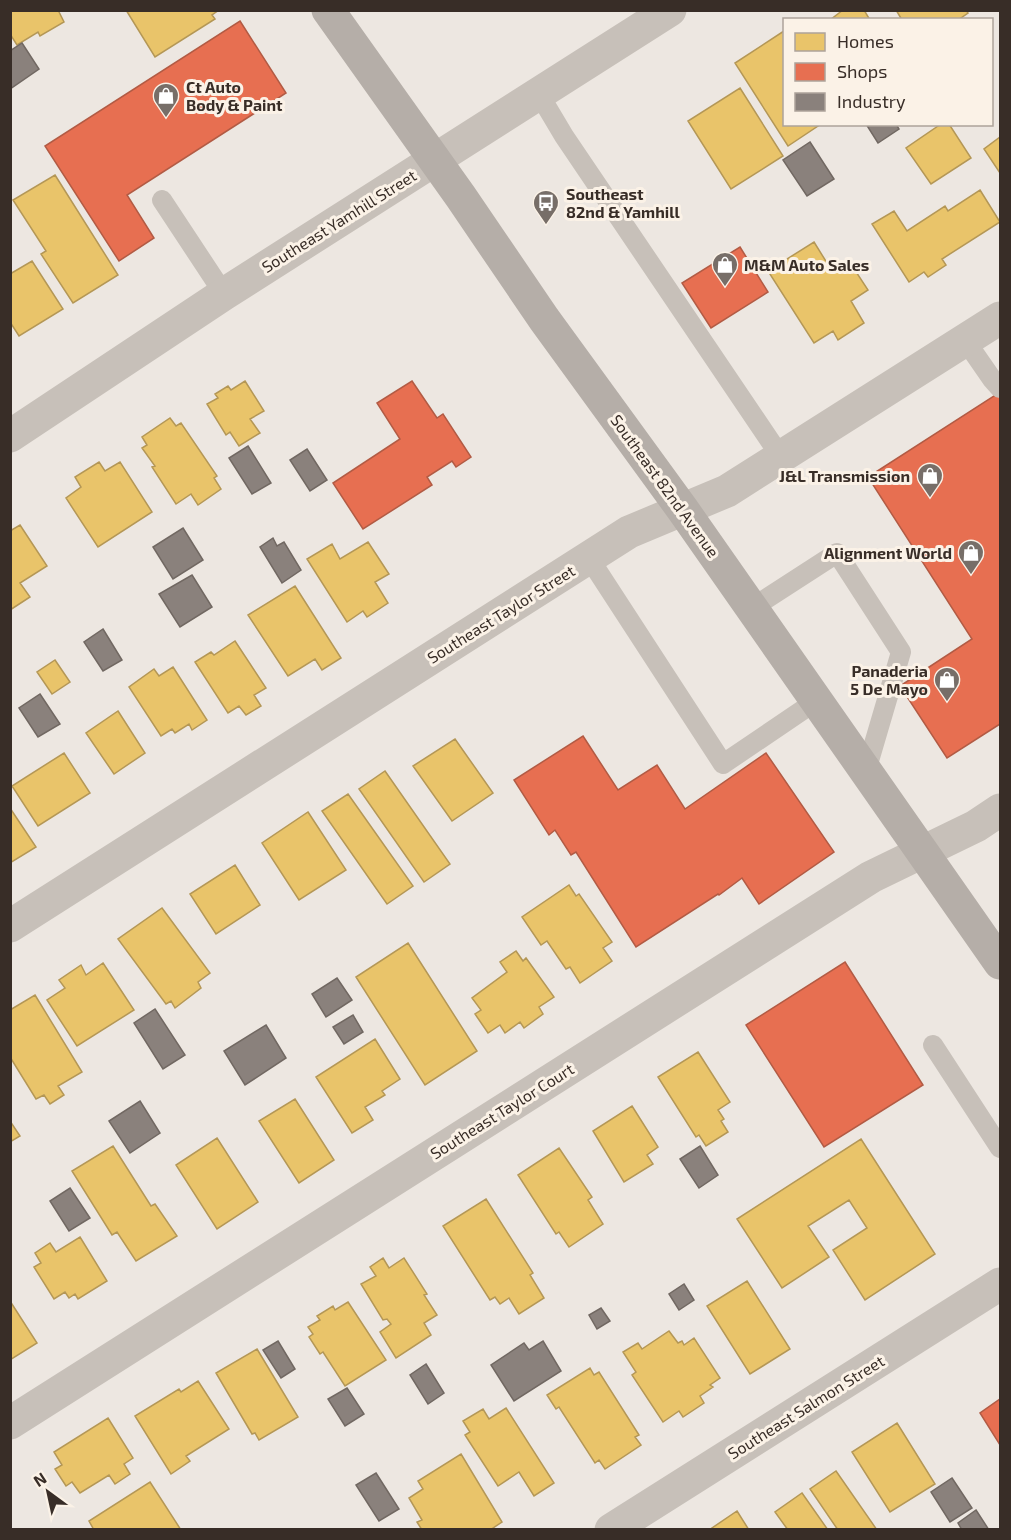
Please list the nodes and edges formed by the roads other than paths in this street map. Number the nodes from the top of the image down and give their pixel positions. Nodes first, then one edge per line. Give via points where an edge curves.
1 (328, 10) edge
2 (670, 10) edge
3 (539, 94) junction
4 (434, 161) junction
5 (162, 200) dead end
6 (224, 294) junction
7 (1000, 318) edge
8 (965, 340) junction
9 (1000, 388) edge
10 (10, 436) edge
11 (781, 458) junction
12 (682, 510) junction
13 (589, 558) junction
14 (752, 609) junction
15 (816, 701) junction
16 (866, 771) junction
17 (1000, 810) edge
18 (922, 852) junction
19 (10, 926) edge
20 (1000, 963) edge
21 (933, 1045) dead end
22 (1000, 1148) edge
23 (1000, 1284) edge
24 (10, 1422) edge
25 (611, 1530) edge

1 - 4 main road, Southeast 82nd Avenue
2 - 3 street, Southeast Yamhill Street
3 - 4 street, Southeast Yamhill Street
3 - 11 lane
4 - 6 street, Southeast Yamhill Street
4 - 12 main road, Southeast 82nd Avenue
5 - 6 lane
6 - 10 street, Southeast Yamhill Street
7 - 8 street, Southeast Taylor Street
8 - 9 lane
8 - 11 street, Southeast Taylor Street
11 - 12 street, Southeast Taylor Street via 727,491
12 - 13 street, Southeast Taylor Street via 629,532
12 - 14 main road, Southeast 82nd Avenue
13 - 15 lane via 723,764
13 - 19 street, Southeast Taylor Street
14 - 15 main road, Southeast 82nd Avenue
14 - 16 lane via 837,553 902,652
15 - 16 main road, Southeast 82nd Avenue
16 - 18 main road, Southeast 82nd Avenue
17 - 18 street, Southeast Taylor Court
18 - 20 main road, Southeast 82nd Avenue
18 - 24 street, Southeast Taylor Court via 871,877
21 - 22 lane
23 - 25 street, Southeast Salmon Street

